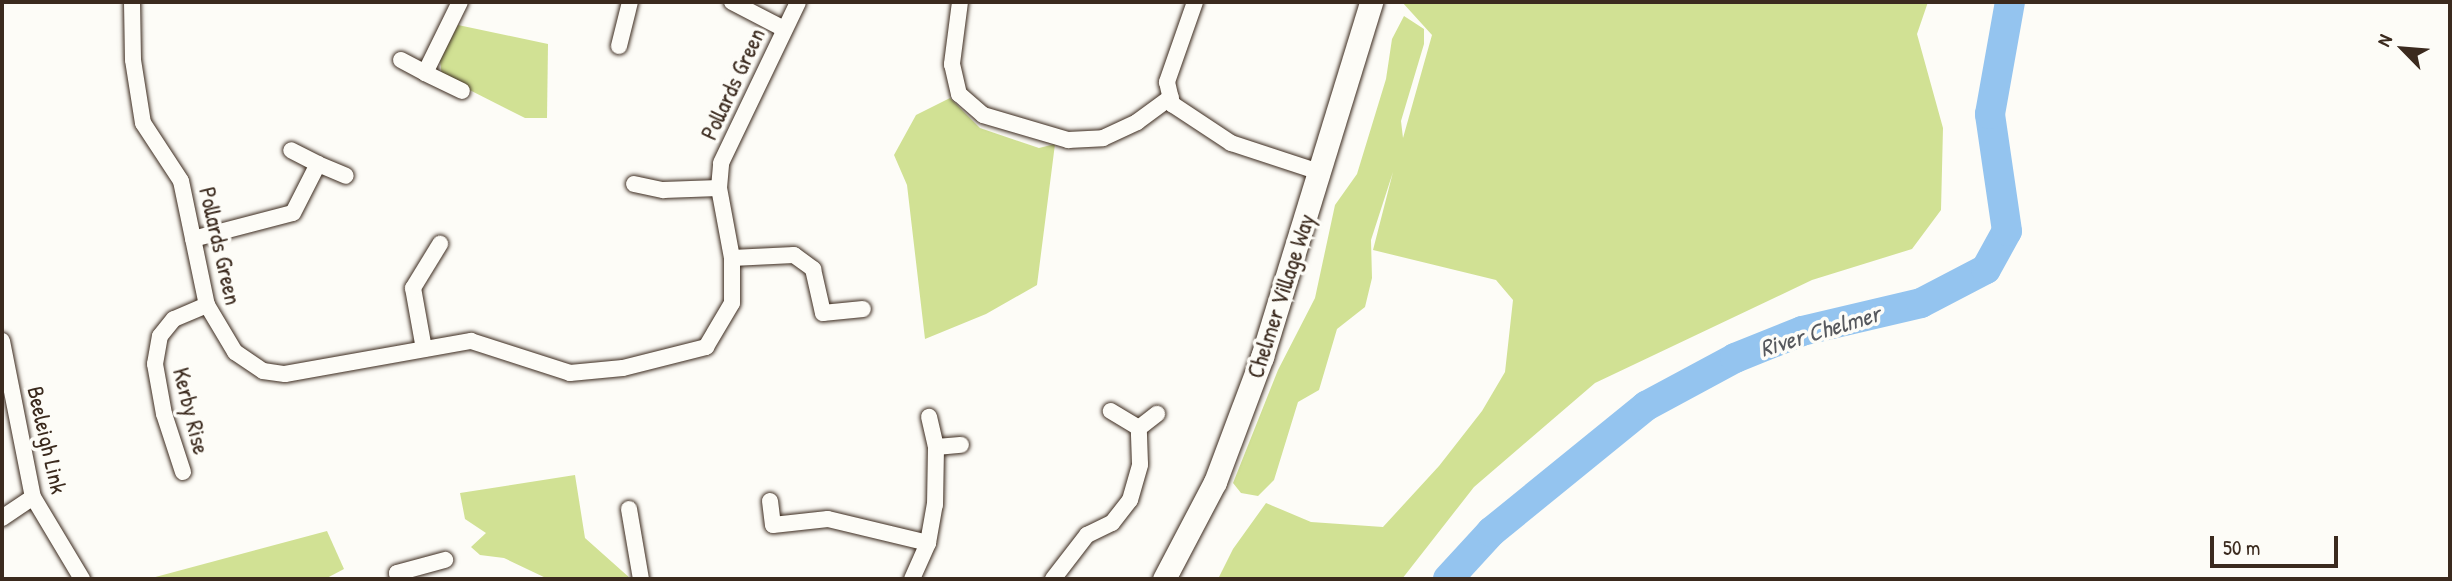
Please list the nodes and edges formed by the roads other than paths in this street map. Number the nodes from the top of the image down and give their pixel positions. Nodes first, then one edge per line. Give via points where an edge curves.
1 (131, 2) edge
2 (460, 2) edge
3 (630, 2) edge
4 (732, 2) edge
5 (798, 2) edge
6 (960, 2) edge
7 (1195, 2) edge
8 (1371, 2) edge
9 (784, 29) junction
10 (619, 46) dead end
11 (401, 60) dead end
12 (425, 73) junction
13 (462, 91) dead end
14 (1171, 97) junction
15 (290, 150) dead end
16 (318, 164) junction
17 (1322, 173) junction
18 (345, 176) dead end
19 (634, 184) dead end
20 (719, 188) junction
21 (192, 239) junction
22 (440, 243) dead end
23 (732, 258) junction
24 (207, 305) junction
25 (863, 309) dead end
26 (2, 341) edge
27 (424, 349) junction
28 (1111, 411) dead end
29 (1157, 414) dead end
30 (929, 417) dead end
31 (1139, 428) junction
32 (961, 445) dead end
33 (936, 447) junction
34 (183, 472) dead end
35 (33, 497) junction
36 (770, 501) dead end
37 (629, 509) dead end
38 (2, 518) edge
39 (928, 543) junction
40 (445, 560) dead end
41 (82, 579) edge
42 (398, 579) edge
43 (641, 579) edge
44 (912, 579) edge
45 (1053, 579) edge
46 (1164, 579) edge

1 - 21 street, Pollards Green via 142,123 181,181
2 - 12 street
3 - 10 street
4 - 9 street
5 - 9 street, Pollards Green
6 - 14 street via 952,64 959,94 983,115 1068,140 1103,138 1137,122
7 - 14 street via 1167,82
8 - 17 street, Chelmer Village Way
9 - 20 street, Pollards Green via 728,144
11 - 12 street
12 - 13 street
14 - 17 street via 1172,104 1231,144
15 - 16 street
16 - 18 street
16 - 21 street via 293,213
17 - 46 street, Chelmer Village Way via 1262,357 1215,482
19 - 20 street via 663,190
20 - 23 street, Pollards Green
21 - 24 street, Pollards Green
22 - 27 street via 413,288
23 - 25 street via 794,255 814,269 823,313
23 - 27 street, Pollards Green via 732,303 724,323 706,347 673,357 570,373 471,341
24 - 27 street, Pollards Green via 234,352 263,371 285,374
24 - 34 street, Kerby Rise via 174,319 160,336 155,364 164,414
26 - 35 street, Beeleigh Link
28 - 31 street
29 - 31 street
30 - 33 street
31 - 45 street via 1140,464 1130,500 1112,523 1087,535
32 - 33 street
33 - 39 street via 935,505
35 - 38 street
35 - 41 street, Beeleigh Link
36 - 39 street via 773,525 828,519
37 - 43 street
39 - 44 street
40 - 42 street via 397,573

